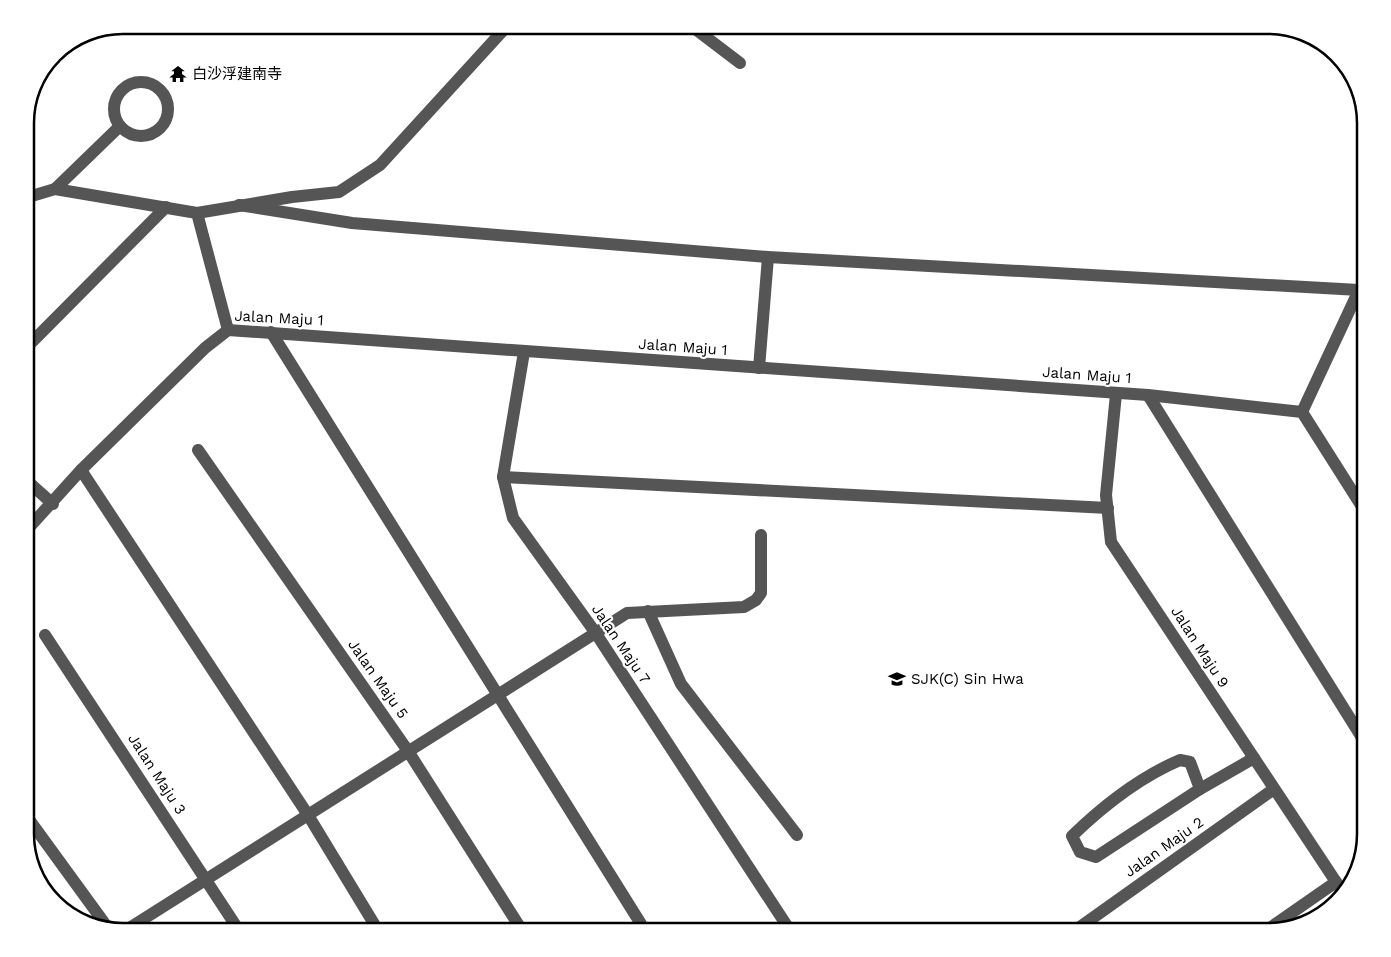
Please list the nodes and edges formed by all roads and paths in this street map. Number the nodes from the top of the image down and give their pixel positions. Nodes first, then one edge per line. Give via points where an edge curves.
1 (500, 34) edge
2 (702, 34) edge
3 (740, 64) dead end
4 (120, 126) junction
5 (56, 189) junction
6 (34, 195) edge
7 (239, 205) junction
8 (166, 207) junction
9 (197, 213) junction
10 (768, 257) junction
11 (1357, 290) edge
12 (1357, 294) edge
13 (228, 330) junction
14 (271, 332) junction
15 (34, 340) edge
16 (524, 352) junction
17 (759, 368) junction
18 (1116, 394) junction
19 (1148, 395) junction
20 (1302, 412) junction
21 (198, 450) dead end
22 (81, 470) junction
23 (503, 478) junction
24 (34, 487) edge
25 (1357, 499) edge
26 (53, 504) junction
27 (1108, 508) junction
28 (34, 523) edge
29 (761, 535) dead end
30 (648, 611) junction
31 (595, 632) junction
32 (45, 634) dead end
33 (498, 694) junction
34 (1357, 730) edge
35 (408, 751) junction
36 (1254, 758) junction
37 (1200, 789) junction
38 (1274, 789) junction
39 (308, 815) junction
40 (34, 826) edge
41 (796, 835) dead end
42 (207, 879) junction
43 (1336, 882) junction
44 (1339, 887) edge
45 (103, 922) edge
46 (1278, 922) edge
47 (137, 923) edge
48 (234, 923) edge
49 (374, 923) edge
50 (517, 923) edge
51 (640, 923) edge
52 (785, 923) edge
53 (1086, 923) edge

1 - 7 street via 380,165 355,182 339,192
2 - 3 street
4 - 4 street via 114,110 125,87 133,83 150,84 164,95 168,112 160,128 144,136 135,136
4 - 5 street
5 - 6 street
5 - 8 street
7 - 9 street
7 - 10 street via 352,223
8 - 9 street
8 - 15 street
9 - 13 street
10 - 11 street
10 - 17 street
12 - 20 street
13 - 14 street, Jalan Maju 1
13 - 22 street, Jalan Maju 1 via 205,348
14 - 16 street, Jalan Maju 1
14 - 33 street
16 - 17 street, Jalan Maju 1
16 - 23 street, Jalan Maju 7
17 - 18 street, Jalan Maju 1
18 - 19 street, Jalan Maju 1
18 - 27 street, Jalan Maju 9 via 1106,495
19 - 20 street, Jalan Maju 1
19 - 34 street
20 - 25 street
21 - 35 street, Jalan Maju 5
22 - 26 street, Jalan Maju 1
22 - 39 street
23 - 27 street
23 - 31 street, Jalan Maju 7 via 513,518
24 - 26 street
26 - 28 street, Jalan Maju 1
27 - 36 street, Jalan Maju 9 via 1111,542
29 - 30 street via 761,592 756,600 744,607
30 - 31 street via 627,613
30 - 41 street via 681,684
31 - 33 street
31 - 52 street, Jalan Maju 7
32 - 42 street, Jalan Maju 3
33 - 35 street
33 - 51 street
35 - 39 street
35 - 50 street, Jalan Maju 5
36 - 37 street
36 - 38 street, Jalan Maju 9
37 - 37 street via 1096,857 1080,852 1072,836 1156,770 1180,760 1190,762
38 - 43 street, Jalan Maju 9
38 - 53 street, Jalan Maju 2
39 - 42 street
39 - 49 street
40 - 45 street
42 - 47 street
42 - 48 street, Jalan Maju 3
43 - 44 street, Jalan Maju 9
43 - 46 street

